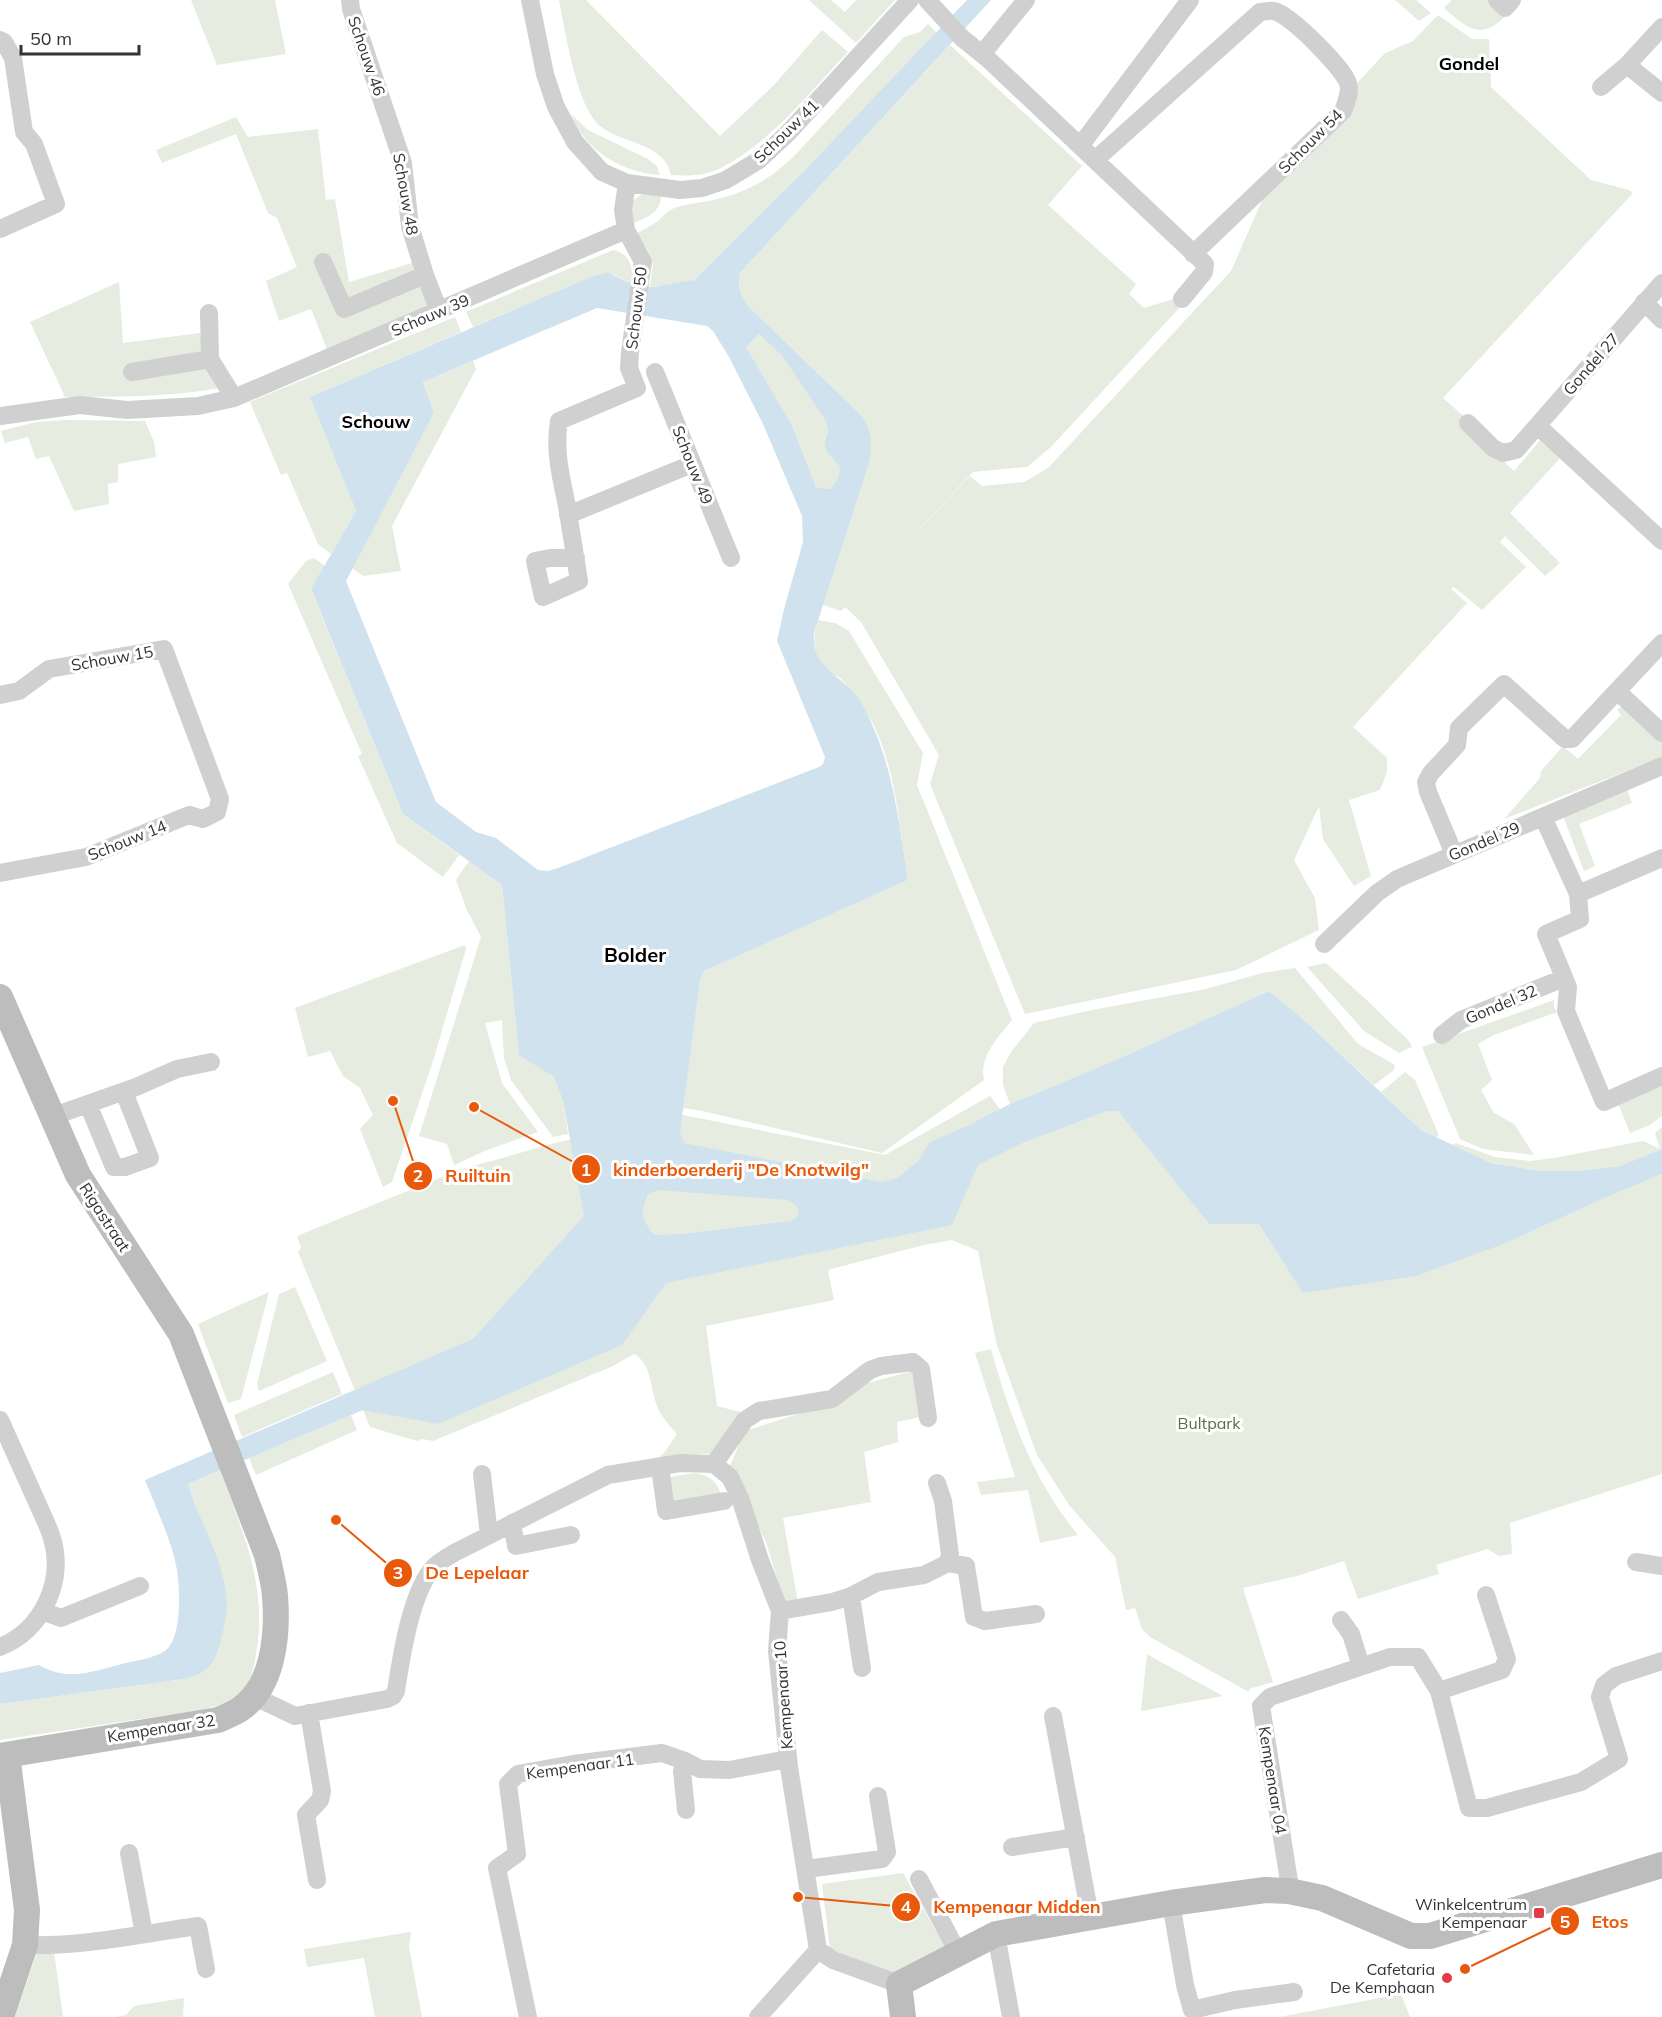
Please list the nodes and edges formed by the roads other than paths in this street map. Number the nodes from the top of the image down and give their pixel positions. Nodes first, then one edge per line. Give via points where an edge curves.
1 (350, 0) edge
2 (530, 0) edge
3 (910, 0) edge
4 (927, 0) edge
5 (1026, 0) edge
6 (1191, 0) edge
7 (1497, 0) edge
8 (1512, 0) edge
9 (1662, 27) edge
10 (0, 40) edge
11 (982, 54) junction
12 (1626, 65) junction
13 (1601, 87) dead end
14 (1662, 93) edge
15 (387, 112) joint
16 (1080, 146) junction
17 (1095, 160) junction
18 (627, 183) junction
19 (0, 229) edge
20 (626, 230) junction
21 (1193, 254) junction
22 (323, 262) dead end
23 (425, 275) junction
24 (1662, 284) edge
25 (1182, 299) dead end
26 (1644, 302) junction
27 (439, 311) junction
28 (209, 313) dead end
29 (1662, 320) edge
30 (210, 359) junction
31 (132, 372) dead end
32 (655, 372) dead end
33 (234, 398) junction
34 (0, 416) edge
35 (1468, 423) dead end
36 (1538, 426) junction
37 (692, 464) junction
38 (568, 515) junction
39 (1662, 541) edge
40 (576, 558) junction
41 (731, 558) dead end
42 (1662, 643) edge
43 (1617, 691) junction
44 (0, 695) edge
45 (1662, 733) edge
46 (1662, 766) edge
47 (214, 779) joint
48 (1543, 817) junction
49 (1454, 854) junction
50 (1662, 858) edge
51 (0, 873) edge
52 (1578, 894) junction
53 (1324, 944) dead end
54 (1564, 978) junction
55 (0, 997) edge
56 (1442, 1035) dead end
57 (211, 1062) dead end
58 (1662, 1076) edge
59 (124, 1092) junction
60 (88, 1104) junction
61 (51, 1117) junction
62 (928, 1418) dead end
63 (0, 1420) edge
64 (219, 1432) joint
65 (714, 1464) junction
66 (660, 1467) junction
67 (482, 1474) dead end
68 (937, 1483) dead end
69 (724, 1501) dead end
70 (512, 1523) junction
71 (489, 1535) junction
72 (571, 1535) dead end
73 (1636, 1562) dead end
74 (948, 1563) junction
75 (1662, 1566) edge
76 (140, 1586) dead end
77 (1486, 1595) dead end
78 (851, 1596) junction
79 (42, 1611) junction
80 (780, 1611) junction
81 (1036, 1614) dead end
82 (1341, 1620) dead end
83 (0, 1647) edge
84 (1662, 1662) edge
85 (1361, 1666) junction
86 (862, 1668) dead end
87 (1438, 1691) junction
88 (253, 1696) junction
89 (309, 1713) junction
90 (1053, 1716) dead end
91 (3, 1755) edge
92 (788, 1759) junction
93 (685, 1761) junction
94 (878, 1796) dead end
95 (686, 1810) dead end
96 (1076, 1837) junction
97 (1012, 1847) dead end
98 (129, 1853) dead end
99 (1662, 1865) edge
100 (806, 1869) junction
101 (919, 1879) dead end
102 (317, 1880) dead end
103 (1289, 1891) junction
104 (1171, 1903) junction
105 (1090, 1916) junction
106 (144, 1934) junction
107 (996, 1934) junction
108 (25, 1945) junction
109 (818, 1950) junction
110 (958, 1953) junction
111 (206, 1969) dead end
112 (899, 1984) junction
113 (1294, 1992) dead end
114 (1, 2017) edge
115 (528, 2017) edge
116 (758, 2017) edge
117 (903, 2017) edge
118 (1011, 2017) edge

1 - 15 street, Schouw 46
2 - 18 street, Schouw 41 via 545,74 565,126 602,172
3 - 18 street, Schouw 41 via 759,160 726,180 702,188 680,190
4 - 11 street
5 - 11 street
6 - 16 street
7 - 8 street via 1505,8
9 - 12 street
10 - 19 street via 13,58 24,132 34,144 56,204
11 - 16 street
12 - 13 street
12 - 14 street
15 - 23 street, Schouw 48 via 403,163 410,226
16 - 17 street
17 - 21 street
17 - 21 street, Schouw 54 via 1260,12 1273,10 1286,16 1312,39 1348,84 1343,111
18 - 20 street via 623,210
20 - 27 street, Schouw 39
20 - 38 street, Schouw 50 via 643,262 630,352 630,368 637,388 559,422 556,437
21 - 25 street via 1205,264 1204,272
22 - 23 street via 344,309
23 - 27 street, Schouw 48
24 - 26 street, Gondel 27
26 - 29 street
26 - 36 street, Gondel 27
27 - 33 street, Schouw 39
28 - 30 street
30 - 31 street
30 - 33 street
32 - 37 street, Schouw 49
33 - 34 street, Schouw 39 via 198,406 127,410 80,405
35 - 36 street, Gondel 27 via 1503,453 1516,450
36 - 39 street
37 - 38 street
37 - 41 street, Schouw 49
38 - 40 street, Schouw 50
40 - 40 street, Schouw 50 via 579,581 543,597 535,561
42 - 43 street
43 - 45 street
43 - 49 street via 1572,739 1565,739 1504,684 1466,720 1459,728 1457,745 1426,782
44 - 47 street, Schouw 15 via 19,691 49,669 164,649
46 - 48 street, Gondel 29
47 - 51 street, Schouw 14 via 220,799 217,812 203,819 189,815 86,857
48 - 49 street, Gondel 29
48 - 52 street
49 - 53 street, Gondel 29 via 1397,879
50 - 52 street
52 - 54 street via 1580,919 1546,934
54 - 56 street, Gondel 32 via 1461,1020
54 - 58 street via 1568,987 1566,1011 1604,1102
55 - 61 street, Rigastraat
57 - 59 street via 177,1069
59 - 60 street
59 - 60 street via 150,1158 124,1167 114,1167
60 - 61 street
61 - 64 street, Rigastraat via 78,1175 181,1334
62 - 65 street via 921,1369 913,1362 881,1366 832,1399 752,1415
63 - 79 street via 52,1537 54,1585
64 - 88 street, Kempenaar 32 via 267,1555 275,1594 270,1667
65 - 66 street
65 - 80 street, Kempenaar 10 via 730,1477 740,1497
66 - 69 street via 666,1510
66 - 70 street via 608,1475
67 - 71 street
68 - 74 street via 943,1501
70 - 71 street
70 - 72 street via 516,1546
71 - 89 street via 454,1553 427,1576 417,1594 393,1696
73 - 75 street
74 - 78 street via 924,1575 878,1581
74 - 81 street via 966,1566 974,1617 985,1621
76 - 79 street via 62,1618
77 - 87 street via 1507,1659 1502,1670
78 - 80 street
78 - 86 street
79 - 83 street via 18,1638
80 - 92 street, Kempenaar 10 via 777,1651
82 - 85 street via 1352,1634
84 - 87 street, Kempenaar 04 via 1616,1676 1604,1685 1600,1697 1619,1759 1581,1782 1487,1808 1469,1808
85 - 87 street, Kempenaar 04 via 1390,1657 1418,1657
85 - 103 street, Kempenaar 04 via 1270,1697 1261,1706
88 - 89 street via 295,1716
88 - 91 street, Kempenaar 32 via 240,1709 218,1720
89 - 102 street via 322,1791 320,1800 306,1815
90 - 96 street
91 - 108 street via 27,1911
92 - 93 street, Kempenaar 11 via 729,1770 700,1769
92 - 100 street, Kempenaar 10
93 - 95 street via 682,1771
93 - 115 street, Kempenaar 11 via 662,1754 573,1764 518,1774 508,1784 517,1854 497,1868
94 - 100 street via 887,1852 882,1859
96 - 97 street
96 - 105 street
98 - 106 street
99 - 103 street via 1430,1936 1411,1936 1322,1898
100 - 109 street, Kempenaar 10
101 - 110 street
103 - 104 street via 1265,1890
104 - 105 street
104 - 113 street via 1192,2010
105 - 107 street
106 - 108 street
106 - 111 street via 198,1926
107 - 110 street
107 - 118 street
108 - 114 street
109 - 112 street via 833,1960
109 - 116 street
110 - 112 street
112 - 117 street

